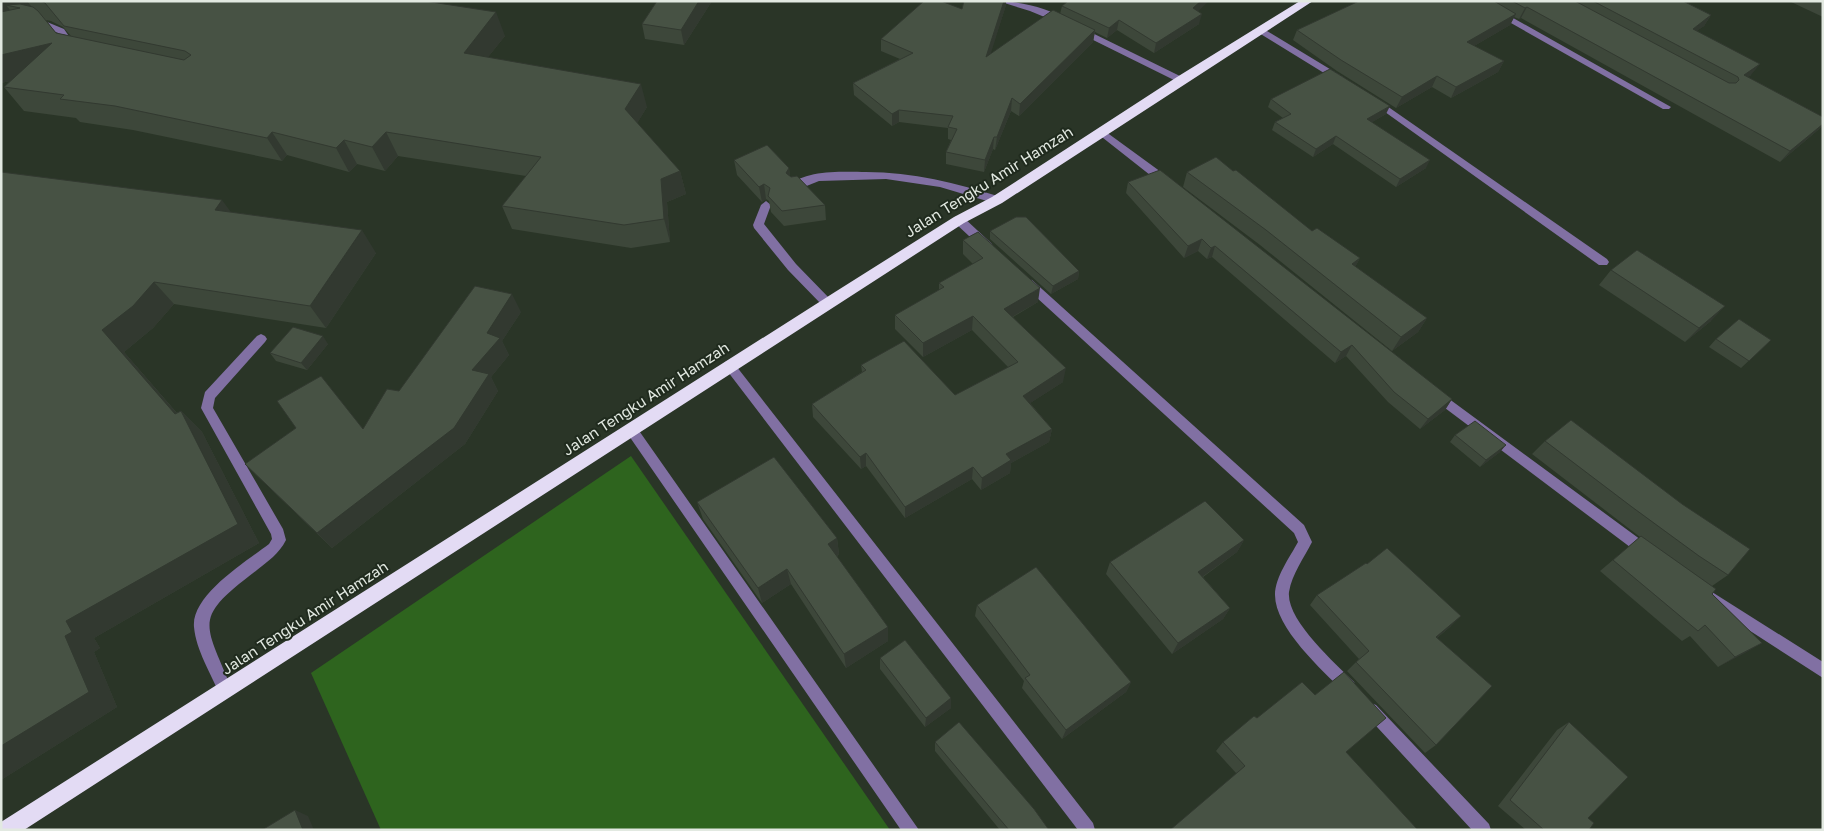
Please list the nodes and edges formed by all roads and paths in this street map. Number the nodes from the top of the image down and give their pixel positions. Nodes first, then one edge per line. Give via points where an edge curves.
1 (1002, 1) edge
2 (1308, 1) edge
3 (1476, 1) edge
4 (1, 28) edge
5 (1262, 31) junction
6 (78, 53) edge
7 (1181, 80) junction
8 (1352, 86) edge
9 (1368, 96) edge
10 (1666, 107) dead end
11 (1102, 132) junction
12 (794, 187) edge
13 (1178, 191) edge
14 (997, 200) junction
15 (766, 205) edge
16 (959, 220) junction
17 (996, 254) edge
18 (1603, 262) dead end
19 (1018, 274) edge
20 (827, 303) junction
21 (261, 339) dead end
22 (729, 365) junction
23 (1430, 390) edge
24 (632, 429) junction
25 (1660, 562) edge
26 (1700, 590) edge
27 (1823, 671) edge
28 (225, 690) junction
29 (1087, 828) dead end
30 (6, 830) edge
31 (912, 830) edge
32 (1483, 830) edge

1 - 7 street via 1023,5 1052,17
2 - 5 highway, Jalan Tengku Amir Hamzah
3 - 10 street
4 - 6 street via 36,24 55,27
5 - 7 highway, Jalan Tengku Amir Hamzah
5 - 8 street
7 - 11 highway, Jalan Tengku Amir Hamzah
9 - 18 street
11 - 13 street
11 - 14 highway, Jalan Tengku Amir Hamzah
12 - 14 street via 808,178 871,174 944,183
14 - 16 highway, Jalan Tengku Amir Hamzah
15 - 20 street via 758,225
16 - 17 street
16 - 20 highway, Jalan Tengku Amir Hamzah
19 - 32 street via 1299,529 1305,542 1281,597 1293,624
20 - 22 highway, Jalan Tengku Amir Hamzah
21 - 28 street via 209,396 207,403 279,540 274,548 211,600 201,616 202,632
22 - 24 highway, Jalan Tengku Amir Hamzah
22 - 29 street
23 - 25 street
24 - 28 highway, Jalan Tengku Amir Hamzah
24 - 31 street
26 - 27 street
28 - 30 highway, Jalan Tengku Amir Hamzah

